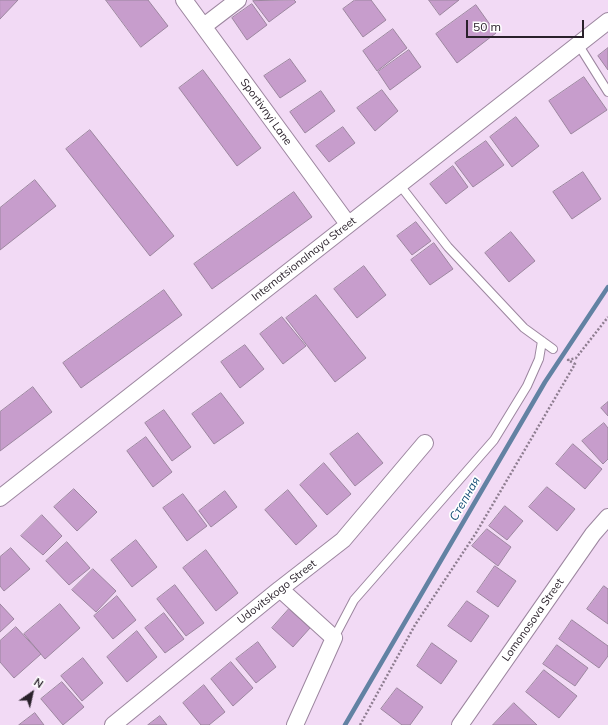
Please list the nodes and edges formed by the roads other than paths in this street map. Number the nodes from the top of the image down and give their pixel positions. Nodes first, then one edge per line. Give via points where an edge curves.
1 (184, 0) edge
2 (238, 0) edge
3 (608, 21) edge
4 (204, 26) junction
5 (578, 44) junction
6 (608, 92) edge
7 (399, 184) junction
8 (348, 224) junction
9 (542, 341) junction
10 (553, 350) dead end
11 (425, 443) dead end
12 (0, 498) edge
13 (608, 517) edge
14 (280, 589) junction
15 (334, 638) junction
16 (113, 725) edge
17 (295, 725) edge
18 (460, 725) edge

1 - 4 street, Sportivnyi Lane
2 - 4 street
3 - 5 street, Internatsionalnaya Street
4 - 8 street, Sportivnyi Lane
5 - 6 lane
5 - 7 street, Internatsionalnaya Street
7 - 8 street, Internatsionalnaya Street
7 - 9 lane via 448,247 524,328
8 - 12 street, Internatsionalnaya Street
9 - 10 lane
9 - 15 lane via 539,359 527,386 494,440 354,600
11 - 14 street, Udovitskogo Street via 343,540
13 - 18 street, Lomonosova Street via 593,534
14 - 15 street
14 - 16 street, Udovitskogo Street
15 - 17 street

